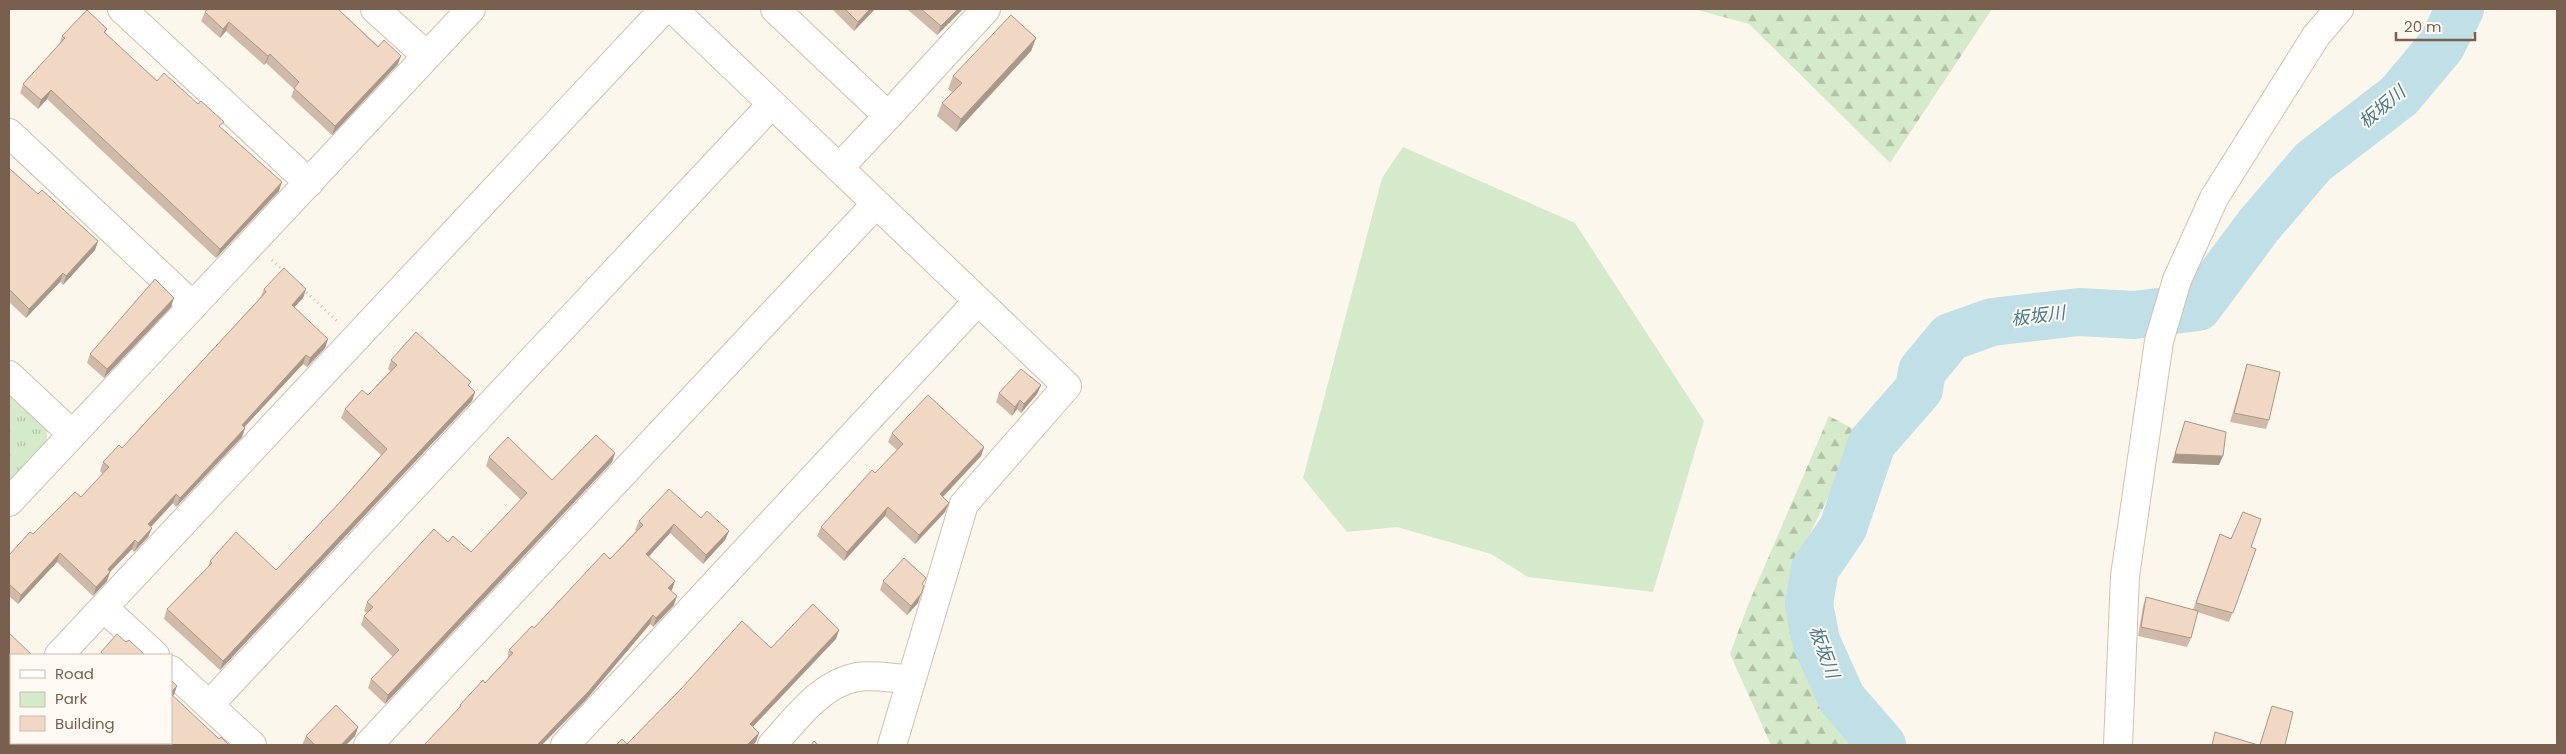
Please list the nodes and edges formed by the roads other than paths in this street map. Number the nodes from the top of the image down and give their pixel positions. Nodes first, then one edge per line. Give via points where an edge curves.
1 (122, 9) edge
2 (375, 9) edge
3 (471, 9) edge
4 (664, 9) edge
5 (673, 9) edge
6 (775, 9) edge
7 (986, 9) edge
8 (2339, 9) edge
9 (427, 56) junction
10 (772, 104) junction
11 (888, 116) junction
12 (9, 133) edge
13 (839, 168) junction
14 (309, 184) junction
15 (876, 204) junction
16 (978, 301) junction
17 (193, 306) junction
18 (9, 375) edge
19 (72, 434) junction
20 (9, 502) edge
21 (104, 608) junction
22 (60, 654) edge
23 (154, 654) edge
24 (172, 671) edge
25 (911, 679) junction
26 (209, 705) junction
27 (252, 745) edge
28 (368, 745) edge
29 (565, 745) edge
30 (772, 745) edge
31 (892, 745) edge
32 (2118, 745) edge

1 - 14 street
2 - 9 street
3 - 9 street
4 - 21 street
5 - 10 street
6 - 11 street
7 - 11 street
8 - 32 street via 2316,36 2214,198 2173,293 2159,341 2124,576
9 - 14 street
10 - 13 street
10 - 26 street
11 - 13 street
12 - 17 street
13 - 15 street
14 - 17 street
15 - 16 street
15 - 28 street
16 - 25 street via 1067,386 964,504
16 - 29 street
17 - 19 street
18 - 19 street
19 - 20 street
21 - 22 street
21 - 23 street
24 - 26 street
25 - 30 street via 858,677 837,684 819,694
25 - 31 street
26 - 27 street

